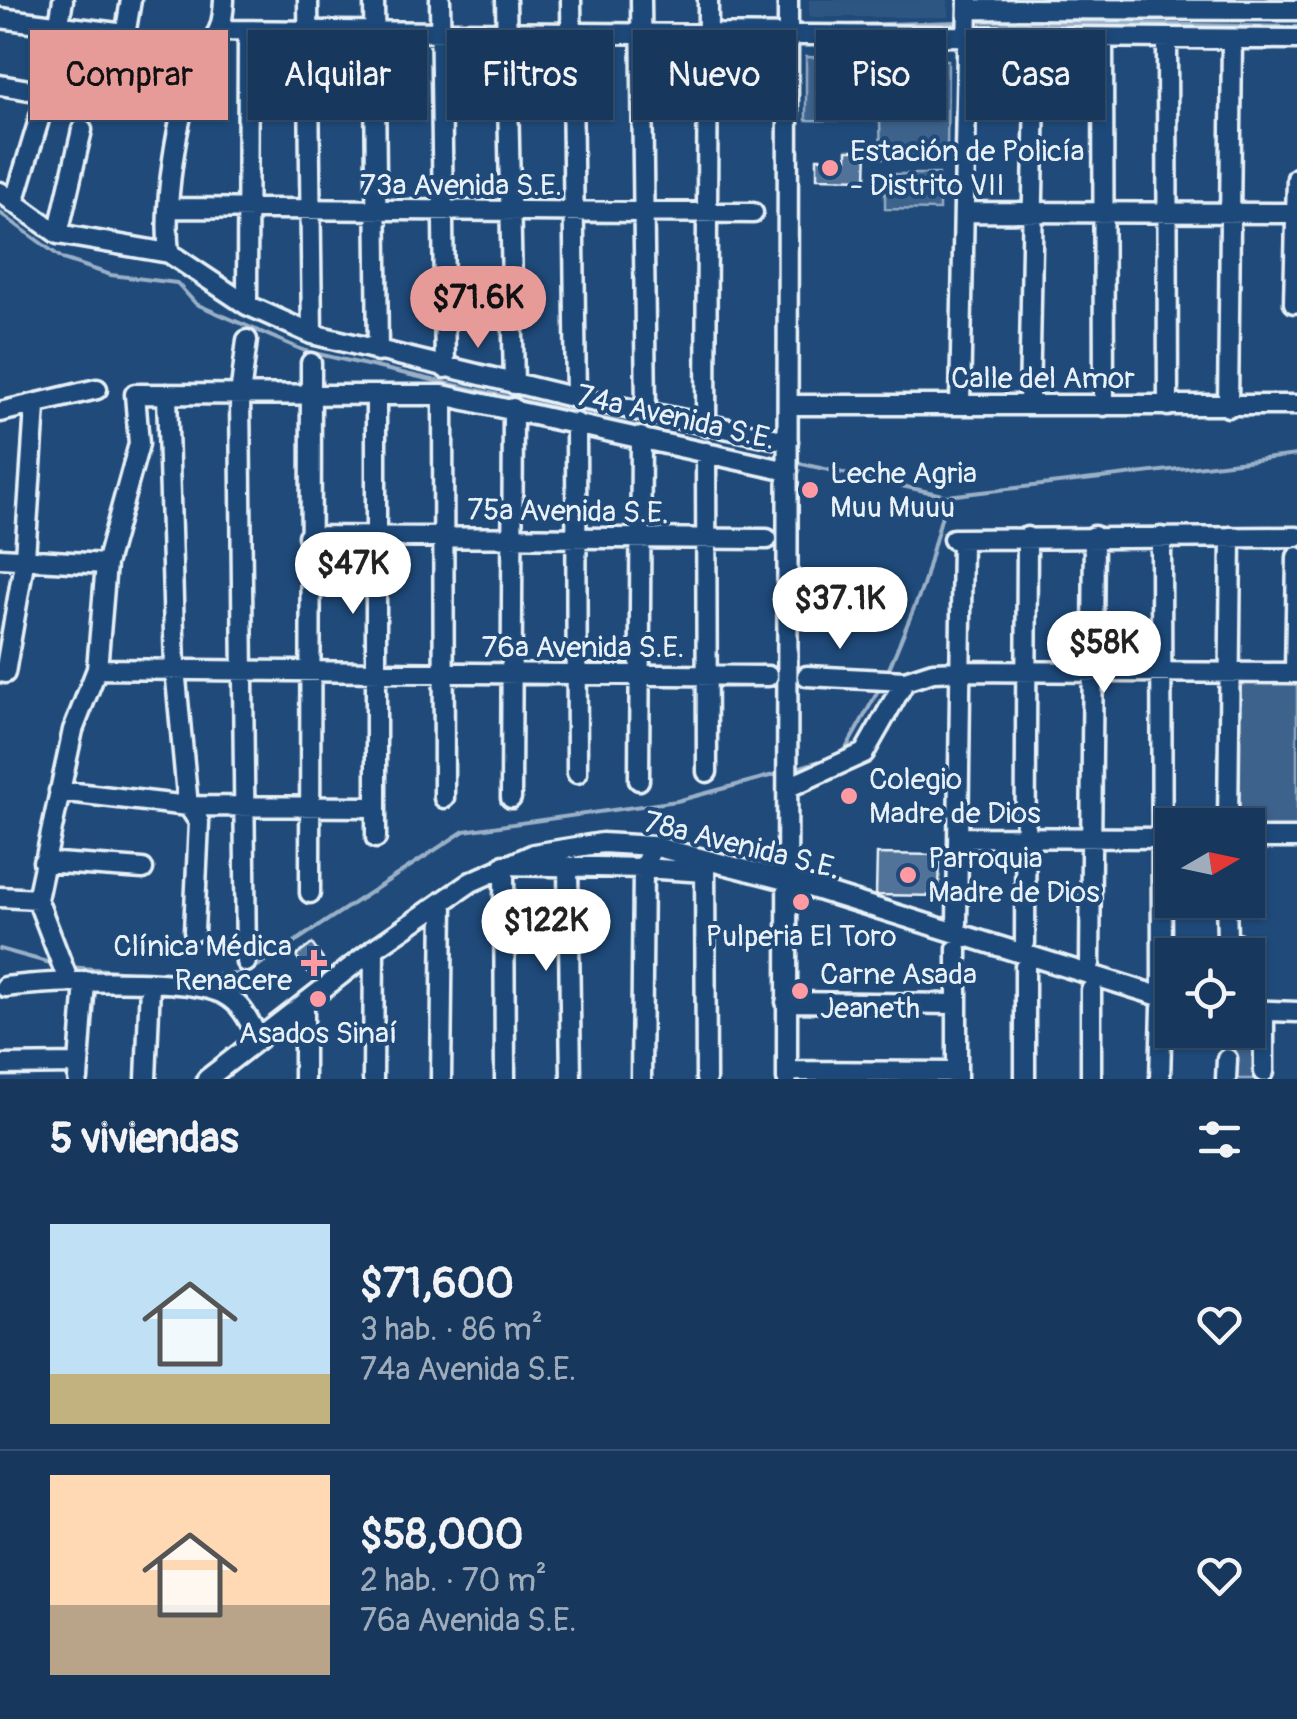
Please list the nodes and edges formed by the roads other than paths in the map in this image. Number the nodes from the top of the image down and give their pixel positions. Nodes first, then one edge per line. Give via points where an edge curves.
1 (63, 0) edge
2 (131, 0) edge
3 (224, 0) edge
4 (308, 0) edge
5 (374, 0) edge
6 (440, 0) edge
7 (506, 0) edge
8 (571, 0) edge
9 (641, 0) edge
10 (708, 0) edge
11 (788, 0) edge
12 (1296, 0) edge
13 (968, 4) edge
14 (1033, 5) edge
15 (1098, 5) edge
16 (1164, 5) edge
17 (1230, 5) edge
18 (1297, 10) edge
19 (0, 18) edge
20 (61, 26) junction
21 (60, 30) edge
22 (93, 30) edge
23 (126, 30) edge
24 (223, 30) edge
25 (228, 30) edge
26 (309, 30) edge
27 (374, 30) edge
28 (506, 30) edge
29 (570, 30) edge
30 (641, 30) edge
31 (707, 30) edge
32 (788, 30) edge
33 (967, 30) edge
34 (248, 31) joint
35 (427, 31) edge
36 (440, 31) junction
37 (447, 31) edge
38 (796, 35) edge
39 (966, 37) edge
40 (1105, 38) edge
41 (1167, 38) junction
42 (1232, 39) junction
43 (1297, 40) edge
44 (0, 84) edge
45 (30, 90) edge
46 (37, 120) edge
47 (183, 120) edge
48 (310, 120) edge
49 (375, 120) edge
50 (508, 120) edge
51 (571, 120) edge
52 (641, 120) edge
53 (707, 120) edge
54 (788, 120) edge
55 (967, 120) edge
56 (1036, 120) edge
57 (1104, 120) edge
58 (82, 130) dead end
59 (1297, 178) edge
60 (7, 198) edge
61 (170, 208) junction
62 (247, 211) junction
63 (311, 212) junction
64 (376, 212) junction
65 (442, 212) junction
66 (573, 212) junction
67 (966, 212) junction
68 (1036, 212) junction
69 (1104, 212) junction
70 (1168, 212) junction
71 (510, 213) junction
72 (641, 213) junction
73 (706, 213) junction
74 (753, 213) dead end
75 (1230, 213) junction
76 (1297, 213) edge
77 (58, 234) junction
78 (169, 253) junction
79 (1294, 303) dead end
80 (247, 305) junction
81 (312, 334) junction
82 (247, 340) dead end
83 (378, 352) junction
84 (312, 363) dead end
85 (445, 368) junction
86 (514, 384) junction
87 (98, 389) dead end
88 (166, 394) junction
89 (311, 395) junction
90 (444, 395) junction
91 (240, 396) junction
92 (376, 396) junction
93 (576, 398) junction
94 (960, 404) junction
95 (788, 405) junction
96 (1029, 405) junction
97 (1104, 406) junction
98 (1168, 406) junction
99 (1297, 406) edge
100 (35, 407) junction
101 (1228, 407) junction
102 (513, 408) junction
103 (646, 411) junction
104 (0, 412) edge
105 (576, 422) junction
106 (706, 426) junction
107 (641, 438) junction
108 (788, 441) junction
109 (706, 452) junction
110 (788, 471) junction
111 (308, 536) junction
112 (376, 536) junction
113 (512, 536) junction
114 (1094, 536) junction
115 (1162, 536) junction
116 (444, 537) junction
117 (1028, 537) junction
118 (1231, 537) junction
119 (1297, 537) edge
120 (576, 538) junction
121 (640, 539) junction
122 (767, 539) dead end
123 (706, 540) junction
124 (0, 558) edge
125 (25, 558) junction
126 (1297, 558) edge
127 (106, 564) junction
128 (175, 668) junction
129 (97, 669) junction
130 (961, 671) junction
131 (243, 672) junction
132 (309, 672) junction
133 (1026, 672) junction
134 (1092, 672) junction
135 (1162, 672) junction
136 (1230, 672) junction
137 (5, 673) dead end
138 (376, 673) junction
139 (445, 673) junction
140 (1296, 673) edge
141 (512, 674) junction
142 (577, 674) junction
143 (640, 674) junction
144 (707, 675) junction
145 (768, 676) dead end
146 (807, 676) dead end
147 (889, 678) junction
148 (707, 772) dead end
149 (578, 773) dead end
150 (788, 775) junction
151 (639, 780) dead end
152 (59, 791) junction
153 (444, 798) dead end
154 (511, 798) dead end
155 (245, 804) junction
156 (188, 806) junction
157 (310, 806) junction
158 (376, 807) junction
159 (1166, 808) edge
160 (1228, 808) edge
161 (960, 837) junction
162 (1026, 837) junction
163 (376, 838) dead end
164 (1091, 838) junction
165 (1155, 838) edge
166 (1265, 838) edge
167 (1297, 838) edge
168 (654, 846) junction
169 (43, 862) junction
170 (504, 865) junction
171 (705, 866) junction
172 (568, 868) junction
173 (644, 868) junction
174 (143, 869) dead end
175 (789, 881) junction
176 (310, 892) dead end
177 (0, 897) edge
178 (36, 900) junction
179 (443, 901) junction
180 (957, 924) dead end
181 (194, 932) dead end
182 (1025, 943) dead end
183 (957, 948) dead end
184 (374, 949) junction
185 (246, 962) dead end
186 (1090, 964) dead end
187 (1025, 967) dead end
188 (76, 980) junction
189 (150, 985) junction
190 (5, 987) dead end
191 (1090, 990) dead end
192 (1155, 996) edge
193 (786, 1002) junction
194 (304, 1004) junction
195 (957, 1004) junction
196 (1265, 1011) edge
197 (1297, 1012) edge
198 (258, 1037) junction
199 (1162, 1048) edge
200 (1260, 1048) edge
201 (240, 1055) junction
202 (1227, 1059) dead end
203 (0, 1065) edge
204 (78, 1071) edge
205 (1264, 1072) dead end
206 (787, 1075) edge
207 (957, 1076) edge
208 (146, 1079) edge
209 (207, 1079) edge
210 (239, 1079) edge
211 (304, 1079) edge
212 (373, 1079) edge
213 (442, 1079) edge
214 (505, 1079) edge
215 (571, 1079) edge
216 (640, 1079) edge
217 (706, 1079) edge
218 (1025, 1079) edge
219 (1091, 1079) edge
220 (1160, 1079) edge
221 (1226, 1079) edge

1 - 20 street
2 - 23 street
3 - 24 street
4 - 26 street
5 - 27 street
6 - 36 street
7 - 28 street
8 - 29 street
9 - 30 street
10 - 31 street
11 - 32 street
12 - 18 street
13 - 14 street
13 - 33 street
14 - 15 street
15 - 16 street
16 - 17 street
17 - 18 street
19 - 20 street
20 - 21 street
20 - 22 street
25 - 34 street
34 - 62 street
35 - 36 street
36 - 37 street
36 - 65 street
38 - 39 street
40 - 41 street
41 - 42 street
41 - 70 street
42 - 43 street
42 - 75 street
44 - 45 street
46 - 60 street
47 - 61 street
48 - 63 street
49 - 64 street
50 - 71 street
51 - 66 street
52 - 72 street
53 - 73 street
54 - 95 street
55 - 67 street
56 - 68 street
57 - 69 street
58 - 77 street
59 - 76 street
60 - 77 street
61 - 62 street, 73a Avenida S.E.
61 - 78 street
62 - 63 street, 73a Avenida S.E.
62 - 80 street
63 - 64 street, 73a Avenida S.E.
63 - 81 street
64 - 65 street, 73a Avenida S.E.
64 - 83 street
65 - 71 street, 73a Avenida S.E.
65 - 85 street
66 - 71 street, 73a Avenida S.E.
66 - 72 street, 73a Avenida S.E.
66 - 93 street
67 - 68 street
67 - 94 street
68 - 69 street
68 - 96 street
69 - 70 street
69 - 97 street
70 - 75 street
70 - 98 street
71 - 86 street
72 - 73 street, 73a Avenida S.E.
72 - 103 street
73 - 74 street, 73a Avenida S.E.
73 - 106 street
75 - 76 street
75 - 101 street
76 - 79 street
77 - 78 street
78 - 80 street, 74a Avenida S.E.
80 - 81 street, 74a Avenida S.E.
81 - 83 street, 74a Avenida S.E.
82 - 91 street
83 - 85 street, 74a Avenida S.E.
84 - 89 street
85 - 86 street, 74a Avenida S.E.
86 - 93 street, 74a Avenida S.E.
87 - 100 street
88 - 91 street, 74a Avenida S.E.
88 - 127 street, 74a Avenida S.E. via 134,394 139,444
88 - 128 street
89 - 91 street, 74a Avenida S.E.
89 - 92 street, 74a Avenida S.E.
89 - 111 street
90 - 92 street, 74a Avenida S.E.
90 - 102 street, 74a Avenida S.E.
90 - 116 street
91 - 131 street
92 - 112 street
93 - 103 street, 74a Avenida S.E.
94 - 95 street, Calle del Amor
94 - 96 street, Calle del Amor
95 - 108 street
96 - 97 street, Calle del Amor
97 - 98 street, Calle del Amor
98 - 101 street, Calle del Amor
99 - 101 street, Calle del Amor
100 - 104 street
100 - 125 street
102 - 105 street, 74a Avenida S.E.
102 - 113 street
103 - 106 street, 74a Avenida S.E.
105 - 107 street, 74a Avenida S.E.
105 - 120 street
106 - 108 street, 74a Avenida S.E.
107 - 109 street, 74a Avenida S.E.
107 - 121 street
108 - 110 street
109 - 110 street, 74a Avenida S.E.
109 - 123 street
110 - 150 street
111 - 112 street, 75a Avenida S.E.
111 - 132 street
112 - 116 street, 75a Avenida S.E.
112 - 138 street
113 - 116 street, 75a Avenida S.E.
113 - 120 street, 75a Avenida S.E.
113 - 141 street
114 - 115 street
114 - 117 street
114 - 134 street
115 - 118 street
115 - 135 street
116 - 139 street
117 - 130 street via 956,539
117 - 133 street
118 - 119 street
118 - 136 street
120 - 121 street, 75a Avenida S.E.
120 - 142 street
121 - 123 street, 75a Avenida S.E.
121 - 143 street
122 - 123 street, 75a Avenida S.E.
123 - 144 street
124 - 125 street
125 - 127 street
125 - 137 street
126 - 140 street
127 - 129 street
128 - 129 street, 76a Avenida S.E.
128 - 131 street, 76a Avenida S.E.
128 - 156 street
129 - 152 street
130 - 133 street
130 - 147 street
130 - 161 street
131 - 132 street, 76a Avenida S.E.
131 - 155 street
132 - 138 street, 76a Avenida S.E.
132 - 157 street
133 - 134 street
133 - 162 street
134 - 135 street
134 - 164 street
135 - 136 street
135 - 159 street
136 - 140 street
136 - 160 street
138 - 139 street, 76a Avenida S.E.
138 - 158 street
139 - 141 street, 76a Avenida S.E.
139 - 153 street
141 - 142 street, 76a Avenida S.E.
141 - 154 street
142 - 143 street, 76a Avenida S.E.
142 - 149 street
143 - 144 street, 76a Avenida S.E.
143 - 151 street
144 - 145 street, 76a Avenida S.E.
144 - 148 street
146 - 147 street
147 - 150 street via 864,753
150 - 175 street
152 - 156 street
152 - 169 street
155 - 156 street
155 - 157 street
155 - 185 street
156 - 181 street via 200,822
157 - 158 street
157 - 176 street
158 - 163 street
161 - 162 street
161 - 180 street
162 - 164 street
162 - 182 street
164 - 165 street
164 - 186 street
166 - 167 street
168 - 170 street, 78a Avenida S.E. via 573,845
168 - 171 street, 78a Avenida S.E.
168 - 173 street
169 - 174 street
169 - 178 street
170 - 172 street
170 - 179 street, 78a Avenida S.E.
170 - 214 street
171 - 173 street
171 - 175 street, 78a Avenida S.E.
171 - 217 street
172 - 173 street
172 - 215 street
173 - 216 street
175 - 192 street, 78a Avenida S.E.
175 - 193 street
177 - 178 street
178 - 188 street
179 - 184 street, 78a Avenida S.E.
179 - 213 street
183 - 195 street
184 - 194 street, 78a Avenida S.E.
184 - 212 street
187 - 218 street
188 - 189 street
188 - 190 street
188 - 204 street
189 - 198 street via 194,985 224,994 244,1010
189 - 208 street
191 - 219 street
193 - 195 street
193 - 206 street
194 - 198 street, 78a Avenida S.E.
194 - 211 street
195 - 207 street
196 - 197 street
198 - 201 street, 78a Avenida S.E.
199 - 220 street
200 - 205 street
201 - 209 street, 78a Avenida S.E.
201 - 210 street
202 - 221 street
203 - 204 street
206 - 207 street

